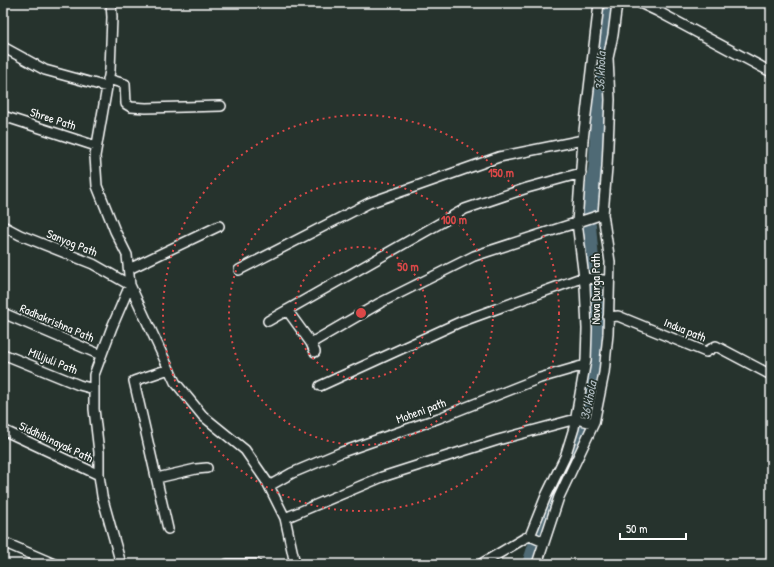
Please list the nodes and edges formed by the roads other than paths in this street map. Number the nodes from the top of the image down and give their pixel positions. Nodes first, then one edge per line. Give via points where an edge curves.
1 (110, 3) edge
2 (599, 3) edge
3 (617, 3) edge
4 (640, 3) edge
5 (3, 47) edge
6 (771, 72) edge
7 (108, 83) junction
8 (221, 106) dead end
9 (3, 116) edge
10 (583, 140) junction
11 (96, 146) junction
12 (581, 173) junction
13 (602, 214) junction
14 (577, 222) junction
15 (3, 226) edge
16 (219, 226) dead end
17 (129, 269) junction
18 (239, 270) dead end
19 (584, 277) junction
20 (609, 281) junction
21 (130, 285) junction
22 (287, 310) junction
23 (3, 313) edge
24 (608, 317) junction
25 (268, 321) dead end
26 (311, 343) junction
27 (315, 352) dead end
28 (3, 354) edge
29 (101, 355) junction
30 (585, 365) junction
31 (169, 369) junction
32 (771, 375) edge
33 (320, 386) dead end
34 (94, 389) junction
35 (576, 419) junction
36 (594, 423) junction
37 (3, 430) edge
38 (207, 468) dead end
39 (99, 475) junction
40 (157, 478) junction
41 (268, 486) junction
42 (285, 518) junction
43 (168, 529) dead end
44 (530, 536) junction
45 (3, 542) edge
46 (544, 542) junction
47 (54, 564) edge
48 (121, 564) edge
49 (227, 564) edge
50 (256, 564) edge
51 (296, 564) edge
52 (481, 564) edge
53 (537, 564) edge

1 - 7 street via 112,17
2 - 10 street
3 - 13 street, Nava Durga Path via 608,58 610,100
4 - 6 street
5 - 7 street via 45,70
7 - 8 street via 125,84 126,104 131,107
7 - 11 street
9 - 11 street, Shree Path
10 - 12 street
10 - 18 street via 499,157 370,203
11 - 17 street via 94,156 97,186 127,255
12 - 14 street
12 - 22 street via 465,209
13 - 14 street
13 - 20 street, Nava Durga Path via 610,262
14 - 19 street
14 - 26 street via 474,256 380,303
15 - 21 street, Sanyog Path via 93,264
16 - 17 street
17 - 21 street
19 - 20 street
19 - 30 street via 587,329
19 - 33 street via 460,322
20 - 24 street, Nava Durga Path
21 - 29 street
21 - 31 street
22 - 25 street
22 - 26 street
23 - 29 street, Radhakrishna Path
24 - 32 street, Indua path via 618,316 706,352 716,346
24 - 36 street, Nava Durga Path via 604,373
26 - 27 street
28 - 34 street, Milijuli Path
29 - 34 street via 94,375
30 - 35 street
30 - 41 street, Moheni path via 540,378 439,418 342,452
31 - 40 street via 134,381
31 - 41 street via 175,382 204,416 245,450
34 - 39 street
35 - 36 street
35 - 42 street via 498,440 382,477
35 - 44 street via 564,457
36 - 46 street, Nava Durga Path via 559,497
37 - 39 street, Siddhibinayak Path
38 - 40 street
39 - 48 street via 102,496
40 - 43 street
41 - 42 street
42 - 51 street
44 - 46 street
44 - 52 street
45 - 47 street
46 - 53 street, Nava Durga Path
49 - 50 street

